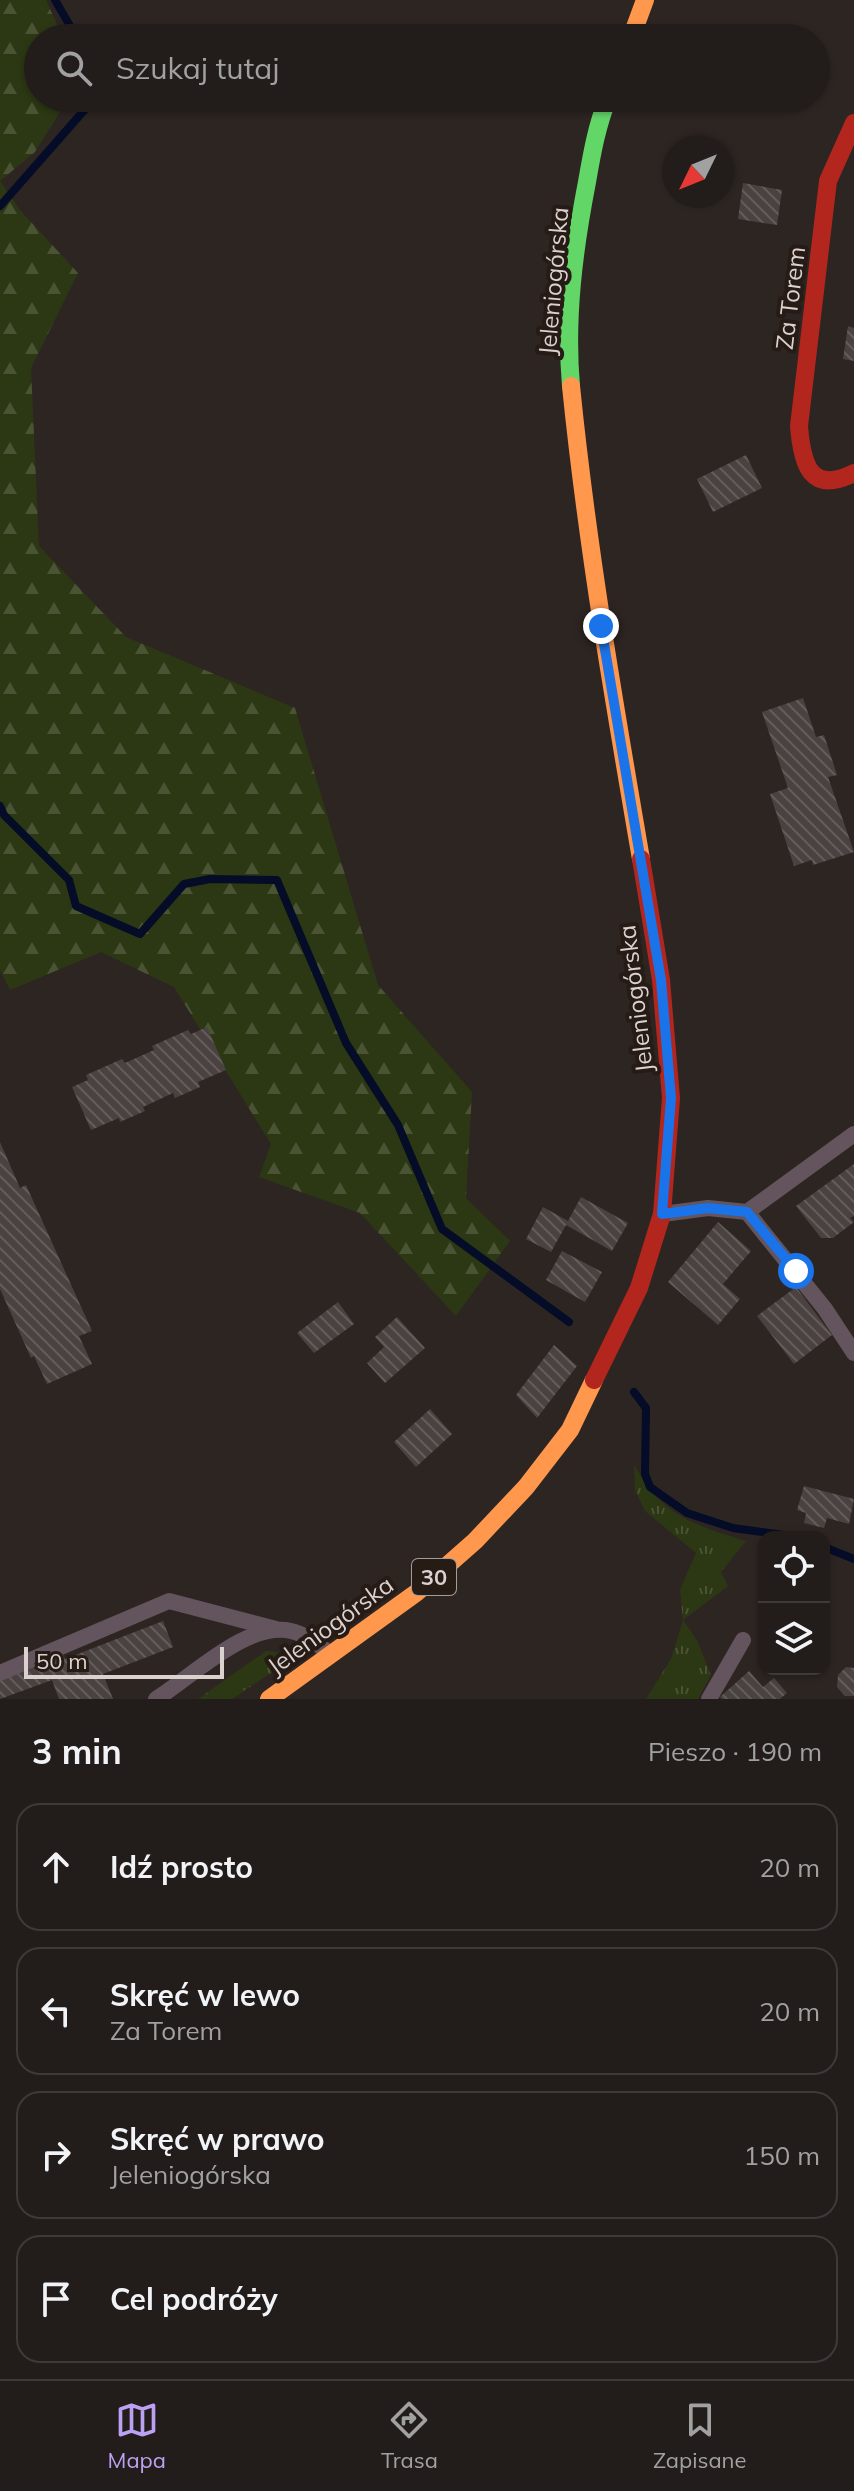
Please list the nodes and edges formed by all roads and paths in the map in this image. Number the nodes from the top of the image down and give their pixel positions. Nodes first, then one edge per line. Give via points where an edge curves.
1 (645, 0) edge
2 (636, 24) edge
3 (602, 112) edge
4 (854, 123) edge
5 (854, 473) edge
6 (854, 1134) edge
7 (747, 1212) junction
8 (662, 1214) junction
9 (854, 1353) edge
10 (276, 1629) junction
11 (743, 1640) dead end
12 (331, 1654) junction
13 (0, 1673) edge
14 (156, 1699) edge
15 (269, 1699) edge
16 (709, 1699) edge

1 - 2 main road
3 - 8 main road, Jeleniogórska / 30 via 575,242 568,353 601,626 661,980 671,1098
4 - 5 main road, Za Torem via 828,181 799,426 801,456 810,473 834,482
6 - 7 lane
7 - 8 lane via 708,1208
7 - 9 lane
8 - 12 main road, Jeleniogórska / 30 via 639,1288 570,1430 475,1541 416,1593
10 - 12 lane via 305,1635
10 - 13 lane via 169,1601
10 - 14 lane via 235,1645
11 - 16 lane
12 - 15 main road, Jeleniogórska / 30

